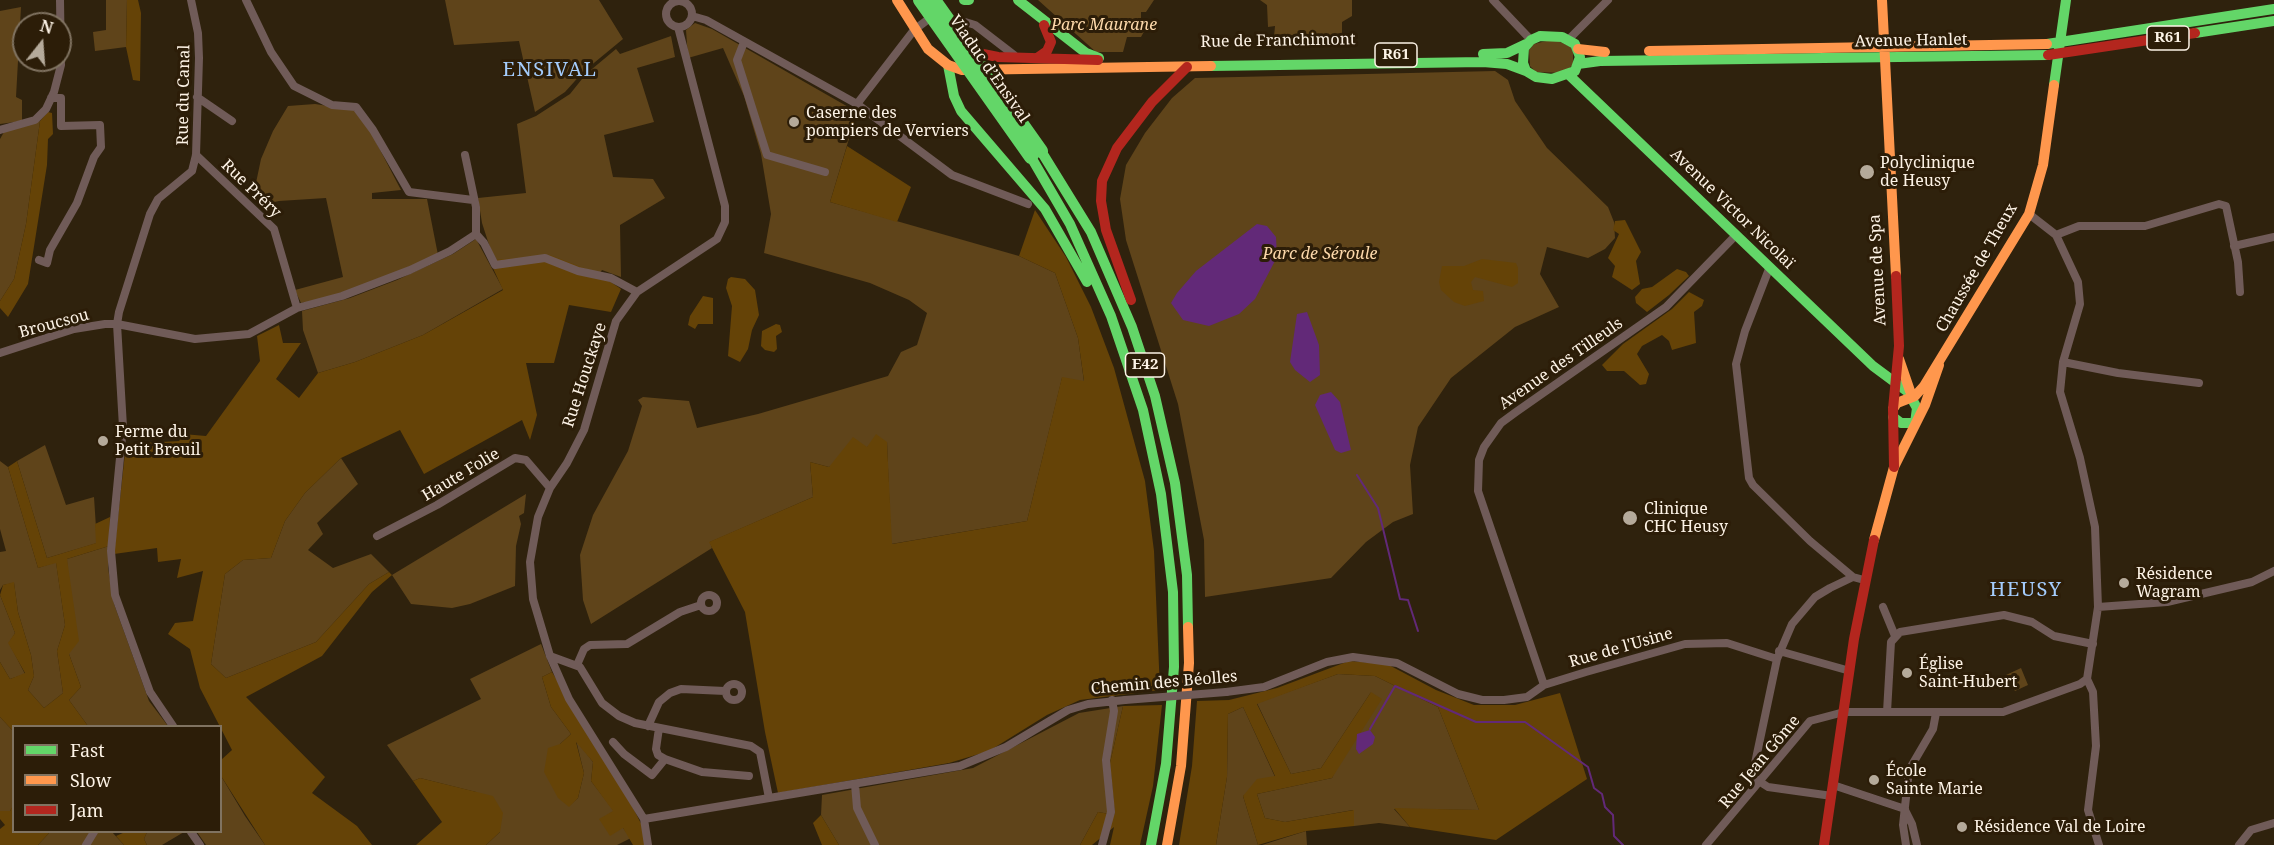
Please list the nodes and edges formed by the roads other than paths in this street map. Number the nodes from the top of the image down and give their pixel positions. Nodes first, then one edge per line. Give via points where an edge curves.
1 (60, 0) edge
2 (190, 0) edge
3 (246, 0) edge
4 (897, 0) edge
5 (921, 0) edge
6 (934, 0) edge
7 (964, 0) edge
8 (969, 0) edge
9 (1018, 0) edge
10 (1493, 0) edge
11 (1608, 0) edge
12 (1882, 0) edge
13 (2066, 0) edge
14 (678, 1) edge
15 (2274, 9) edge
16 (934, 15) junction
17 (692, 16) junction
18 (1040, 19) junction
19 (962, 21) dead end
20 (2274, 21) edge
21 (678, 27) junction
22 (914, 30) junction
23 (1057, 32) junction
24 (744, 42) junction
25 (1528, 42) junction
26 (1574, 44) junction
27 (2059, 50) junction
28 (1000, 51) junction
29 (1884, 52) junction
30 (1037, 58) junction
31 (1063, 58) junction
32 (1104, 60) junction
33 (1156, 63) junction
34 (1578, 64) junction
35 (948, 65) junction
36 (1187, 67) junction
37 (1048, 69) junction
38 (962, 70) junction
39 (1526, 71) junction
40 (1569, 75) junction
41 (53, 95) junction
42 (954, 96) junction
43 (197, 97) junction
44 (1152, 102) junction
45 (857, 104) junction
46 (232, 121) dead end
47 (0, 130) edge
48 (1036, 154) junction
49 (196, 155) junction
50 (465, 155) dead end
51 (825, 172) dead end
52 (472, 200) junction
53 (1028, 204) dead end
54 (2029, 214) junction
55 (476, 234) junction
56 (1736, 235) junction
57 (2056, 235) junction
58 (2274, 237) edge
59 (2234, 246) junction
60 (39, 260) dead end
61 (1769, 269) junction
62 (637, 292) junction
63 (2240, 292) dead end
64 (293, 310) junction
65 (117, 324) junction
66 (1898, 352) junction
67 (0, 353) edge
68 (2063, 362) junction
69 (1939, 365) junction
70 (1873, 366) junction
71 (1894, 383) junction
72 (2199, 383) dead end
73 (1914, 392) junction
74 (1893, 409) junction
75 (1915, 423) junction
76 (1894, 467) junction
77 (550, 488) junction
78 (377, 536) dead end
79 (2274, 571) edge
80 (1859, 578) junction
81 (1188, 600) junction
82 (701, 605) dead end
83 (1883, 607) dead end
84 (2098, 607) junction
85 (1895, 636) junction
86 (2093, 644) junction
87 (1778, 655) junction
88 (550, 656) junction
89 (577, 665) junction
90 (1850, 671) junction
91 (2087, 679) junction
92 (1544, 685) junction
93 (1173, 690) junction
94 (725, 691) dead end
95 (1112, 700) junction
96 (1844, 712) junction
97 (1887, 712) junction
98 (1936, 713) junction
99 (172, 725) edge
100 (648, 726) junction
101 (659, 728) junction
102 (613, 742) dead end
103 (665, 759) junction
104 (748, 776) dead end
105 (855, 784) junction
106 (1760, 784) junction
107 (1833, 790) junction
108 (769, 798) junction
109 (1905, 809) junction
110 (644, 819) junction
111 (2274, 823) edge
112 (648, 845) edge
113 (875, 845) edge
114 (1102, 845) edge
115 (1151, 845) edge
116 (1167, 845) edge
117 (1707, 845) edge
118 (1824, 845) edge
119 (1906, 845) edge
120 (1917, 845) edge
121 (2099, 845) edge
122 (2239, 845) edge

1 - 41 street via 61,65
2 - 43 street, Rue du Canal via 198,33
3 - 52 street via 271,52 294,86 332,105 356,107 409,192
4 - 22 main road, R61
5 - 16 main road, R61
5 - 48 main road, Viaduc d’Ensival / E42, bridge
6 - 48 main road, Viaduc d’Ensival / E42, bridge
7 - 8 main road
9 - 18 main road
10 - 25 street
11 - 26 street
12 - 29 main road, Avenue de Spa
13 - 27 main road, Chaussée de Theux
14 - 17 street via 690,7
14 - 21 street via 668,9 668,18
15 - 27 main road, R61
16 - 22 street
16 - 28 main road, R61 via 969,50
17 - 21 street via 687,24
17 - 24 street
18 - 23 main road
18 - 30 main road via 1051,42
19 - 28 street via 975,26
20 - 27 main road, Avenue Hanlet / R61
21 - 62 street, Rue Houckaye via 725,206 725,222 717,239
22 - 35 main road, R61 via 928,49
22 - 45 street
23 - 31 main road via 1064,45
23 - 32 main road via 1086,53
24 - 45 street
24 - 51 street via 737,60 767,155
25 - 26 main road, R61 via 1547,36
25 - 33 main road, Rue de Franchimont / R61 via 1503,54
25 - 39 main road via 1523,58
26 - 29 main road, Avenue Hanlet / R61 via 1605,52
26 - 34 main road
27 - 29 main road, Avenue Hanlet / R61
27 - 54 main road, Chaussée de Theux via 2043,165
28 - 30 main road, R61 via 1018,58
28 - 38 main road via 984,62 970,62
29 - 34 main road, Avenue Hanlet / R61
29 - 66 main road, Avenue de Spa
30 - 31 main road, R61
31 - 32 main road, Rue de Franchimont / R61
31 - 37 main road
32 - 33 main road, Rue de Franchimont / R61
33 - 36 main road, Rue de Franchimont / R61
33 - 37 main road, Rue de Franchimont / R61
33 - 44 main road via 1161,80
34 - 40 main road
35 - 38 main road, R61
35 - 42 main road
36 - 39 main road, Rue de Franchimont / R61 via 1483,62
36 - 44 main road
37 - 38 main road, R61
38 - 42 main road
39 - 40 main road, R61 via 1544,79
40 - 56 main road, Avenue Victor Nicolaï
41 - 47 street via 35,120
41 - 60 street via 61,98 61,126 100,125 101,147 47,263
42 - 93 main road via 961,111 1020,178 1065,240 1107,331 1132,405 1151,486
43 - 46 street
43 - 49 street, Rue du Canal
44 - 81 main road via 1108,164 1101,201 1160,390 1180,469 1192,559
45 - 53 street via 952,175
48 - 81 main road, E42 via 1091,232 1146,369 1175,483
48 - 93 main road, E42 via 1100,289 1146,422 1171,571
49 - 64 street, Rue Préry via 274,229
49 - 65 street via 192,171 162,195 150,214
50 - 52 street
52 - 55 street via 476,207
54 - 57 street
54 - 69 main road, Chaussée de Theux
55 - 62 street via 495,265 545,258 610,278
55 - 64 street, Broucsou via 410,270
56 - 61 main road, Avenue Victor Nicolaï
56 - 92 street, Avenue des Tilleuls via 1666,307 1508,417 1484,447 1479,460 1478,491
57 - 59 street via 2079,226 2145,226 2219,204 2226,206
57 - 68 street via 2078,282 2080,304
58 - 59 street
59 - 63 street
61 - 70 main road, Avenue Victor Nicolaï
61 - 80 street via 1736,364 1749,478 1810,540
62 - 77 street, Rue Houckaye via 616,321 584,430
64 - 65 street, Broucsou via 249,334 237,336 195,339
65 - 67 street, Broucsou via 74,329
65 - 99 street via 123,427 111,550 116,595 150,692
66 - 70 main road via 1890,364
66 - 71 main road, Avenue de Spa
66 - 73 main road, Avenue de Spa
68 - 72 street
68 - 84 street via 2060,392 2093,513
69 - 73 main road, Chaussée de Theux
69 - 75 main road, Chaussée de Theux
70 - 71 main road
70 - 74 main road
71 - 73 main road
71 - 74 main road, Avenue de Spa
73 - 74 main road, Chaussée de Theux
73 - 75 main road, Avenue de Spa
74 - 75 main road via 1901,423
74 - 76 main road, Chaussée de Theux
75 - 76 main road, Chaussée de Theux
76 - 80 main road, Chaussée de Theux
77 - 78 street, Haute Folie via 526,460 515,458
77 - 88 street, Rue Houckaye via 532,537 530,562 533,599
79 - 84 street via 2252,582 2167,602
80 - 87 street via 1815,597 1792,624
80 - 90 main road, Chaussée de Theux
81 - 116 main road, E42 via 1185,732
82 - 89 street via 680,612 627,644 590,645
83 - 85 street
84 - 86 street
85 - 86 street via 1909,630 2004,615 2032,622 2054,636
85 - 97 street via 1890,642
86 - 91 street
87 - 90 street, Rue de l'Usine
87 - 92 street, Rue de l'Usine via 1739,645 1697,642
87 - 106 street via 1754,768 1754,778
88 - 89 street
88 - 110 street, Rue Houckaye via 569,699
89 - 100 street via 602,704 619,716
90 - 96 main road, Chaussée de Theux
91 - 98 street, Rue Jean Gôme via 2003,712
91 - 121 street via 2093,692 2097,746 2088,819
92 - 95 street, Chemin des Béolles, bridge via 1527,697 1482,700 1443,689 1397,663 1353,657 1327,662 1264,687
93 - 115 main road, E42 via 1166,764
94 - 100 street via 681,689 670,693 658,702
95 - 105 street, Chemin des Béolles via 1068,710 1006,747 960,766
95 - 114 street via 1114,711 1106,760 1111,812
96 - 97 street, Rue Jean Gôme
96 - 106 street, Rue Jean Gôme via 1810,721
96 - 107 main road, Chaussée de Theux
97 - 98 street, Rue Jean Gôme
98 - 109 street via 1933,729 1909,770
100 - 101 street
101 - 103 street via 656,749
101 - 108 street via 740,743 760,752
102 - 103 street via 652,775
103 - 104 street via 702,772
105 - 108 street, Chemin des Béolles
105 - 113 street via 857,808
106 - 107 street
106 - 117 street, Rue Jean Gôme
107 - 109 street
107 - 118 main road, Chaussée de Theux
108 - 110 street, Chemin des Béolles
109 - 119 street
109 - 120 street
110 - 112 street
111 - 122 street via 2251,830

